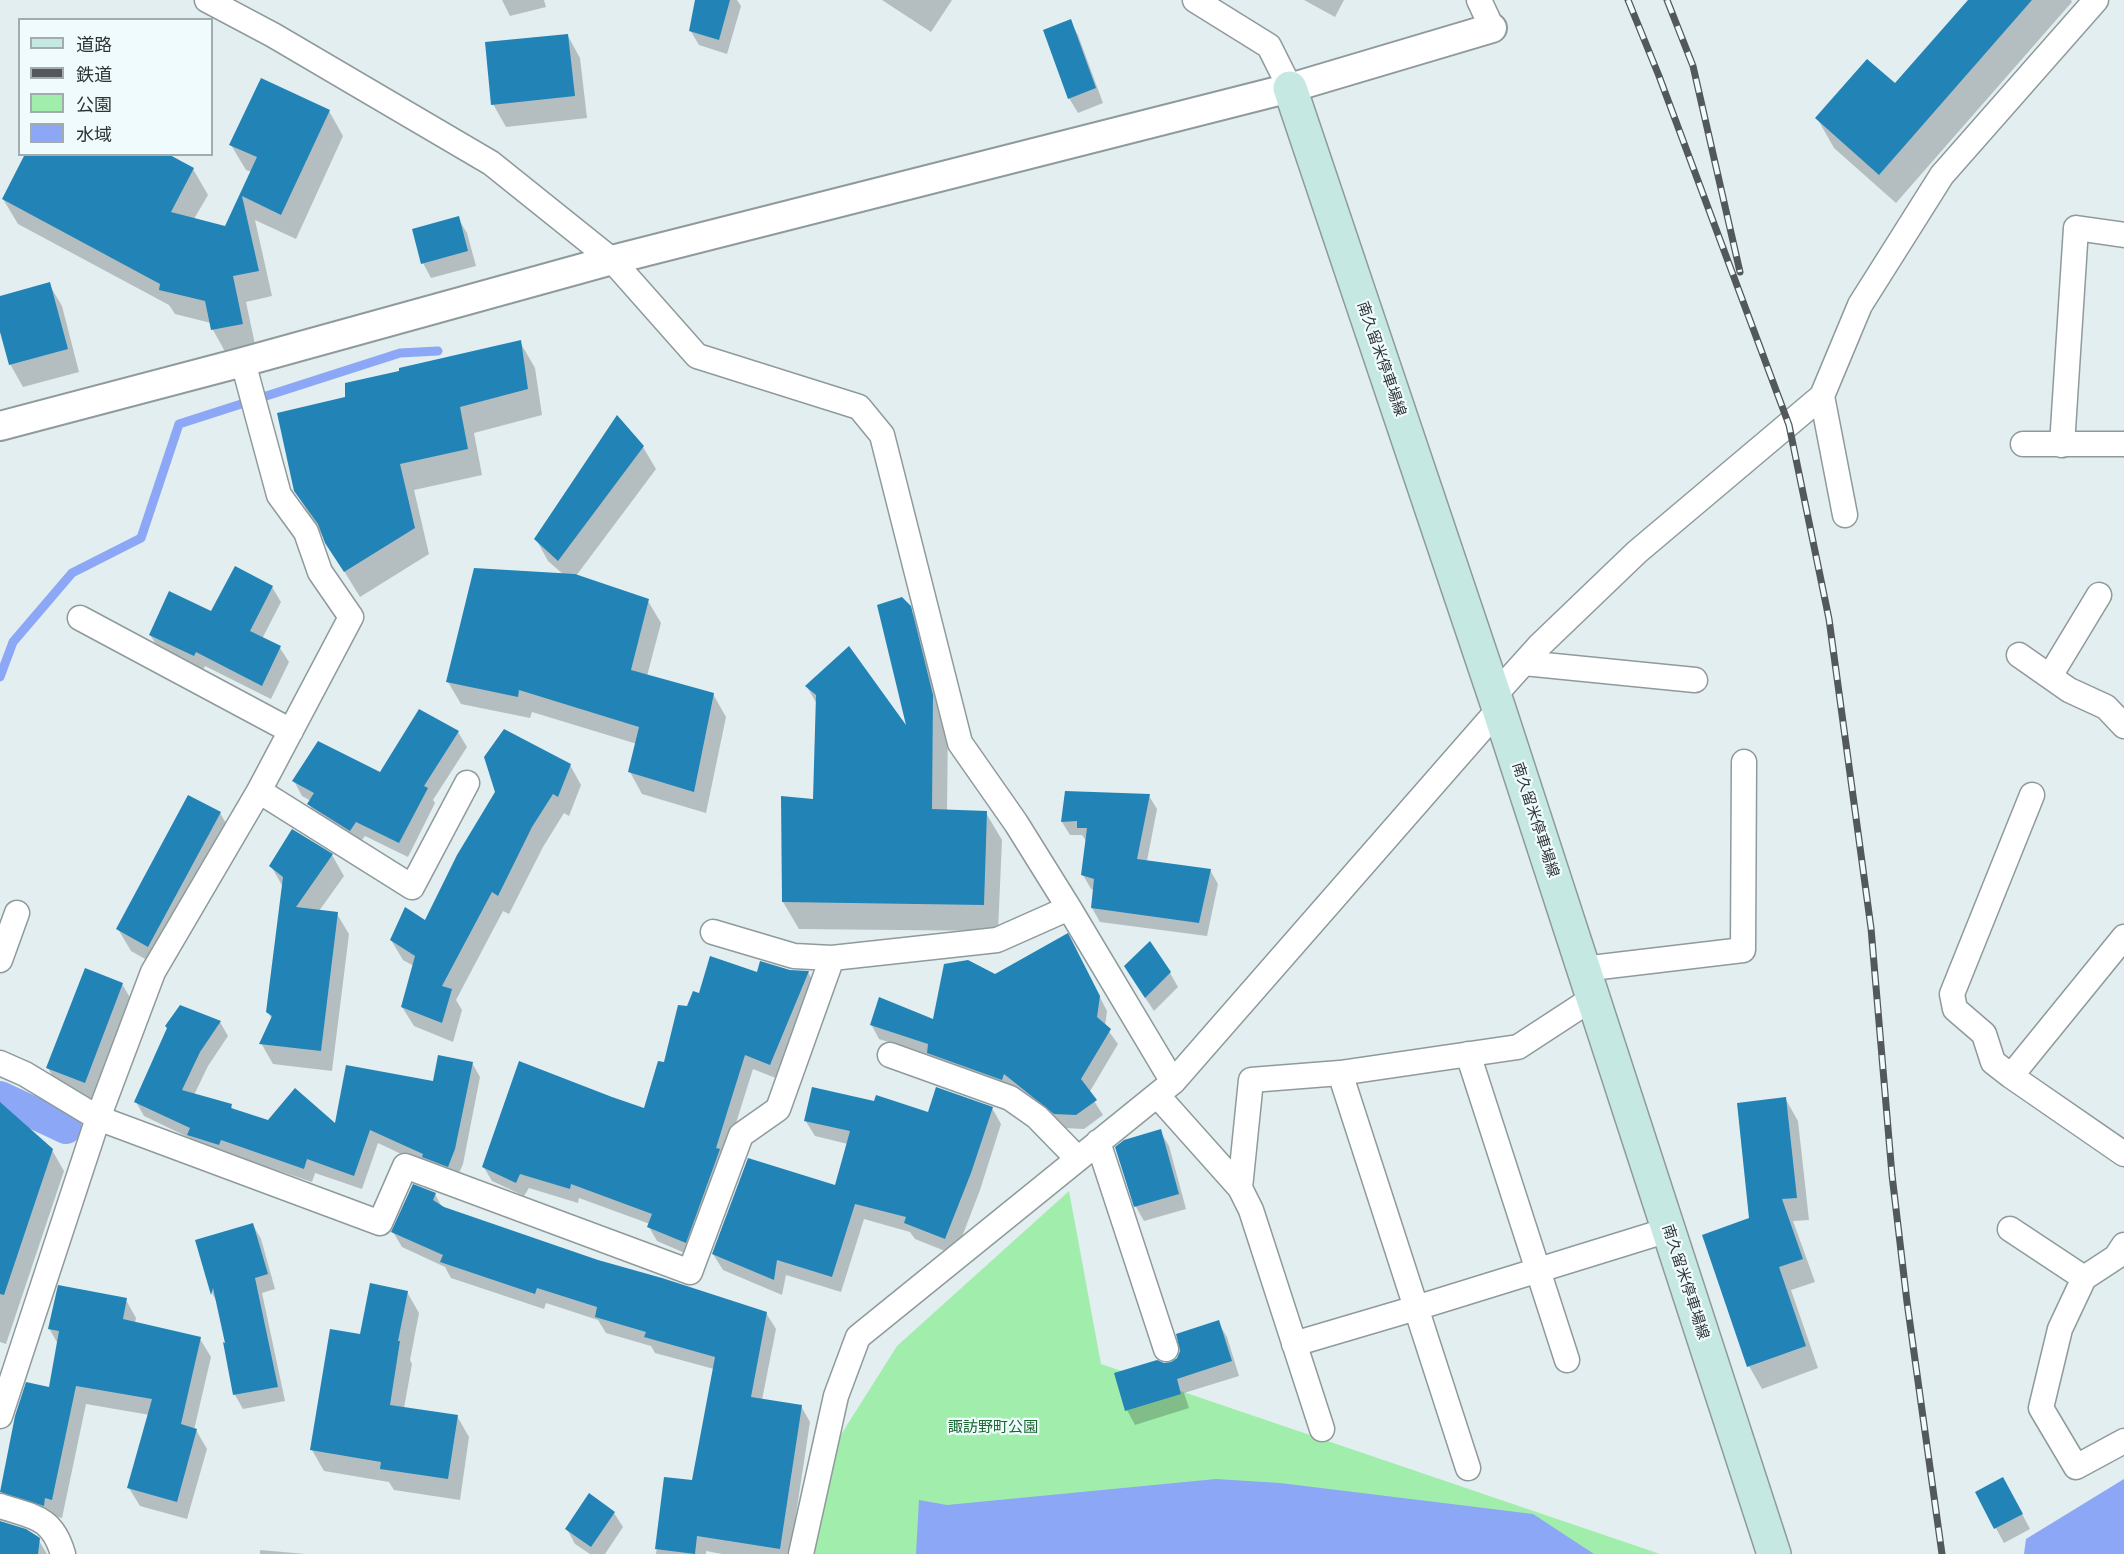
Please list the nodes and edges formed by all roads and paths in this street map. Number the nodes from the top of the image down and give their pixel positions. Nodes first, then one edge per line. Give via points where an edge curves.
1 (207, 0) edge
2 (1195, 0) edge
3 (1479, 0) edge
4 (2096, 0) edge
5 (1492, 28) joint
6 (1290, 88) junction
7 (2124, 235) edge
8 (612, 260) junction
9 (243, 362) junction
10 (1822, 396) junction
11 (0, 426) edge
12 (2023, 444) dead end
13 (2124, 444) edge
14 (2062, 445) junction
15 (1845, 515) dead end
16 (2099, 595) dead end
17 (80, 618) dead end
18 (2019, 655) dead end
19 (1524, 663) junction
20 (2050, 676) junction
21 (1695, 680) dead end
22 (1497, 703) junction
23 (2124, 726) edge
24 (291, 731) junction
25 (1744, 762) dead end
26 (467, 783) dead end
27 (259, 791) junction
28 (2032, 795) dead end
29 (1069, 908) junction
30 (17, 914) dead end
31 (713, 932) dead end
32 (2124, 938) edge
33 (832, 958) junction
34 (0, 960) edge
35 (1588, 983) junction
36 (1468, 1054) junction
37 (890, 1055) dead end
38 (0, 1063) edge
39 (1340, 1073) junction
40 (2011, 1076) junction
41 (1165, 1089) junction
42 (98, 1118) junction
43 (1098, 1142) junction
44 (2124, 1154) edge
45 (1078, 1159) junction
46 (1240, 1188) junction
47 (2010, 1229) dead end
48 (1668, 1230) junction
49 (2124, 1245) edge
50 (1538, 1271) junction
51 (2084, 1278) junction
52 (1416, 1308) junction
53 (1294, 1344) junction
54 (1166, 1349) dead end
55 (1566, 1360) dead end
56 (8, 1367) edge
57 (0, 1416) edge
58 (1322, 1429) dead end
59 (2124, 1441) edge
60 (1468, 1468) dead end
61 (0, 1506) edge
62 (63, 1554) edge
63 (801, 1554) edge
64 (1774, 1554) edge

1 - 8 street via 491,163
2 - 6 street via 1269,46
3 - 5 street
4 - 10 street via 1942,175 1860,305
5 - 6 street
6 - 8 street
6 - 22 main road, 南久留米停車場線
7 - 14 street via 2076,228
8 - 9 street
8 - 29 street via 697,356 859,407 882,435 960,743
9 - 11 street
9 - 24 street via 279,495 306,532 320,572 351,617
10 - 15 street
10 - 19 street via 1637,552
12 - 14 street
13 - 14 street
16 - 20 street
17 - 24 street
18 - 20 street
19 - 21 street
19 - 22 street
20 - 23 street via 2069,690 2106,707
22 - 35 main road, 南久留米停車場線
22 - 41 street
24 - 27 street
25 - 35 street via 1743,950
26 - 27 street via 412,887
27 - 42 street via 153,972
28 - 40 street via 1952,994 1955,1009 1984,1034 1993,1062
29 - 33 street via 997,940
29 - 41 street
30 - 34 street
31 - 33 street via 794,956
32 - 40 street
33 - 42 street via 778,1109 741,1135 690,1272 405,1166 380,1223
35 - 36 street via 1518,1047
35 - 48 main road, 南久留米停車場線
36 - 39 street
36 - 50 street
37 - 45 street via 1010,1098 1037,1118
38 - 42 street
39 - 46 street via 1251,1080
39 - 52 street
40 - 44 street
41 - 43 street
41 - 46 street
42 - 56 street
43 - 45 street
43 - 54 street
45 - 63 street via 858,1337 836,1396
46 - 53 street via 1251,1210
47 - 51 street
48 - 50 street
48 - 64 main road, 南久留米停車場線
49 - 51 street via 2116,1257
50 - 52 street
50 - 55 street
51 - 59 street via 2060,1329 2041,1408 2076,1467
52 - 53 street
52 - 60 street
53 - 58 street
56 - 57 street
61 - 62 street via 44,1520 59,1540

